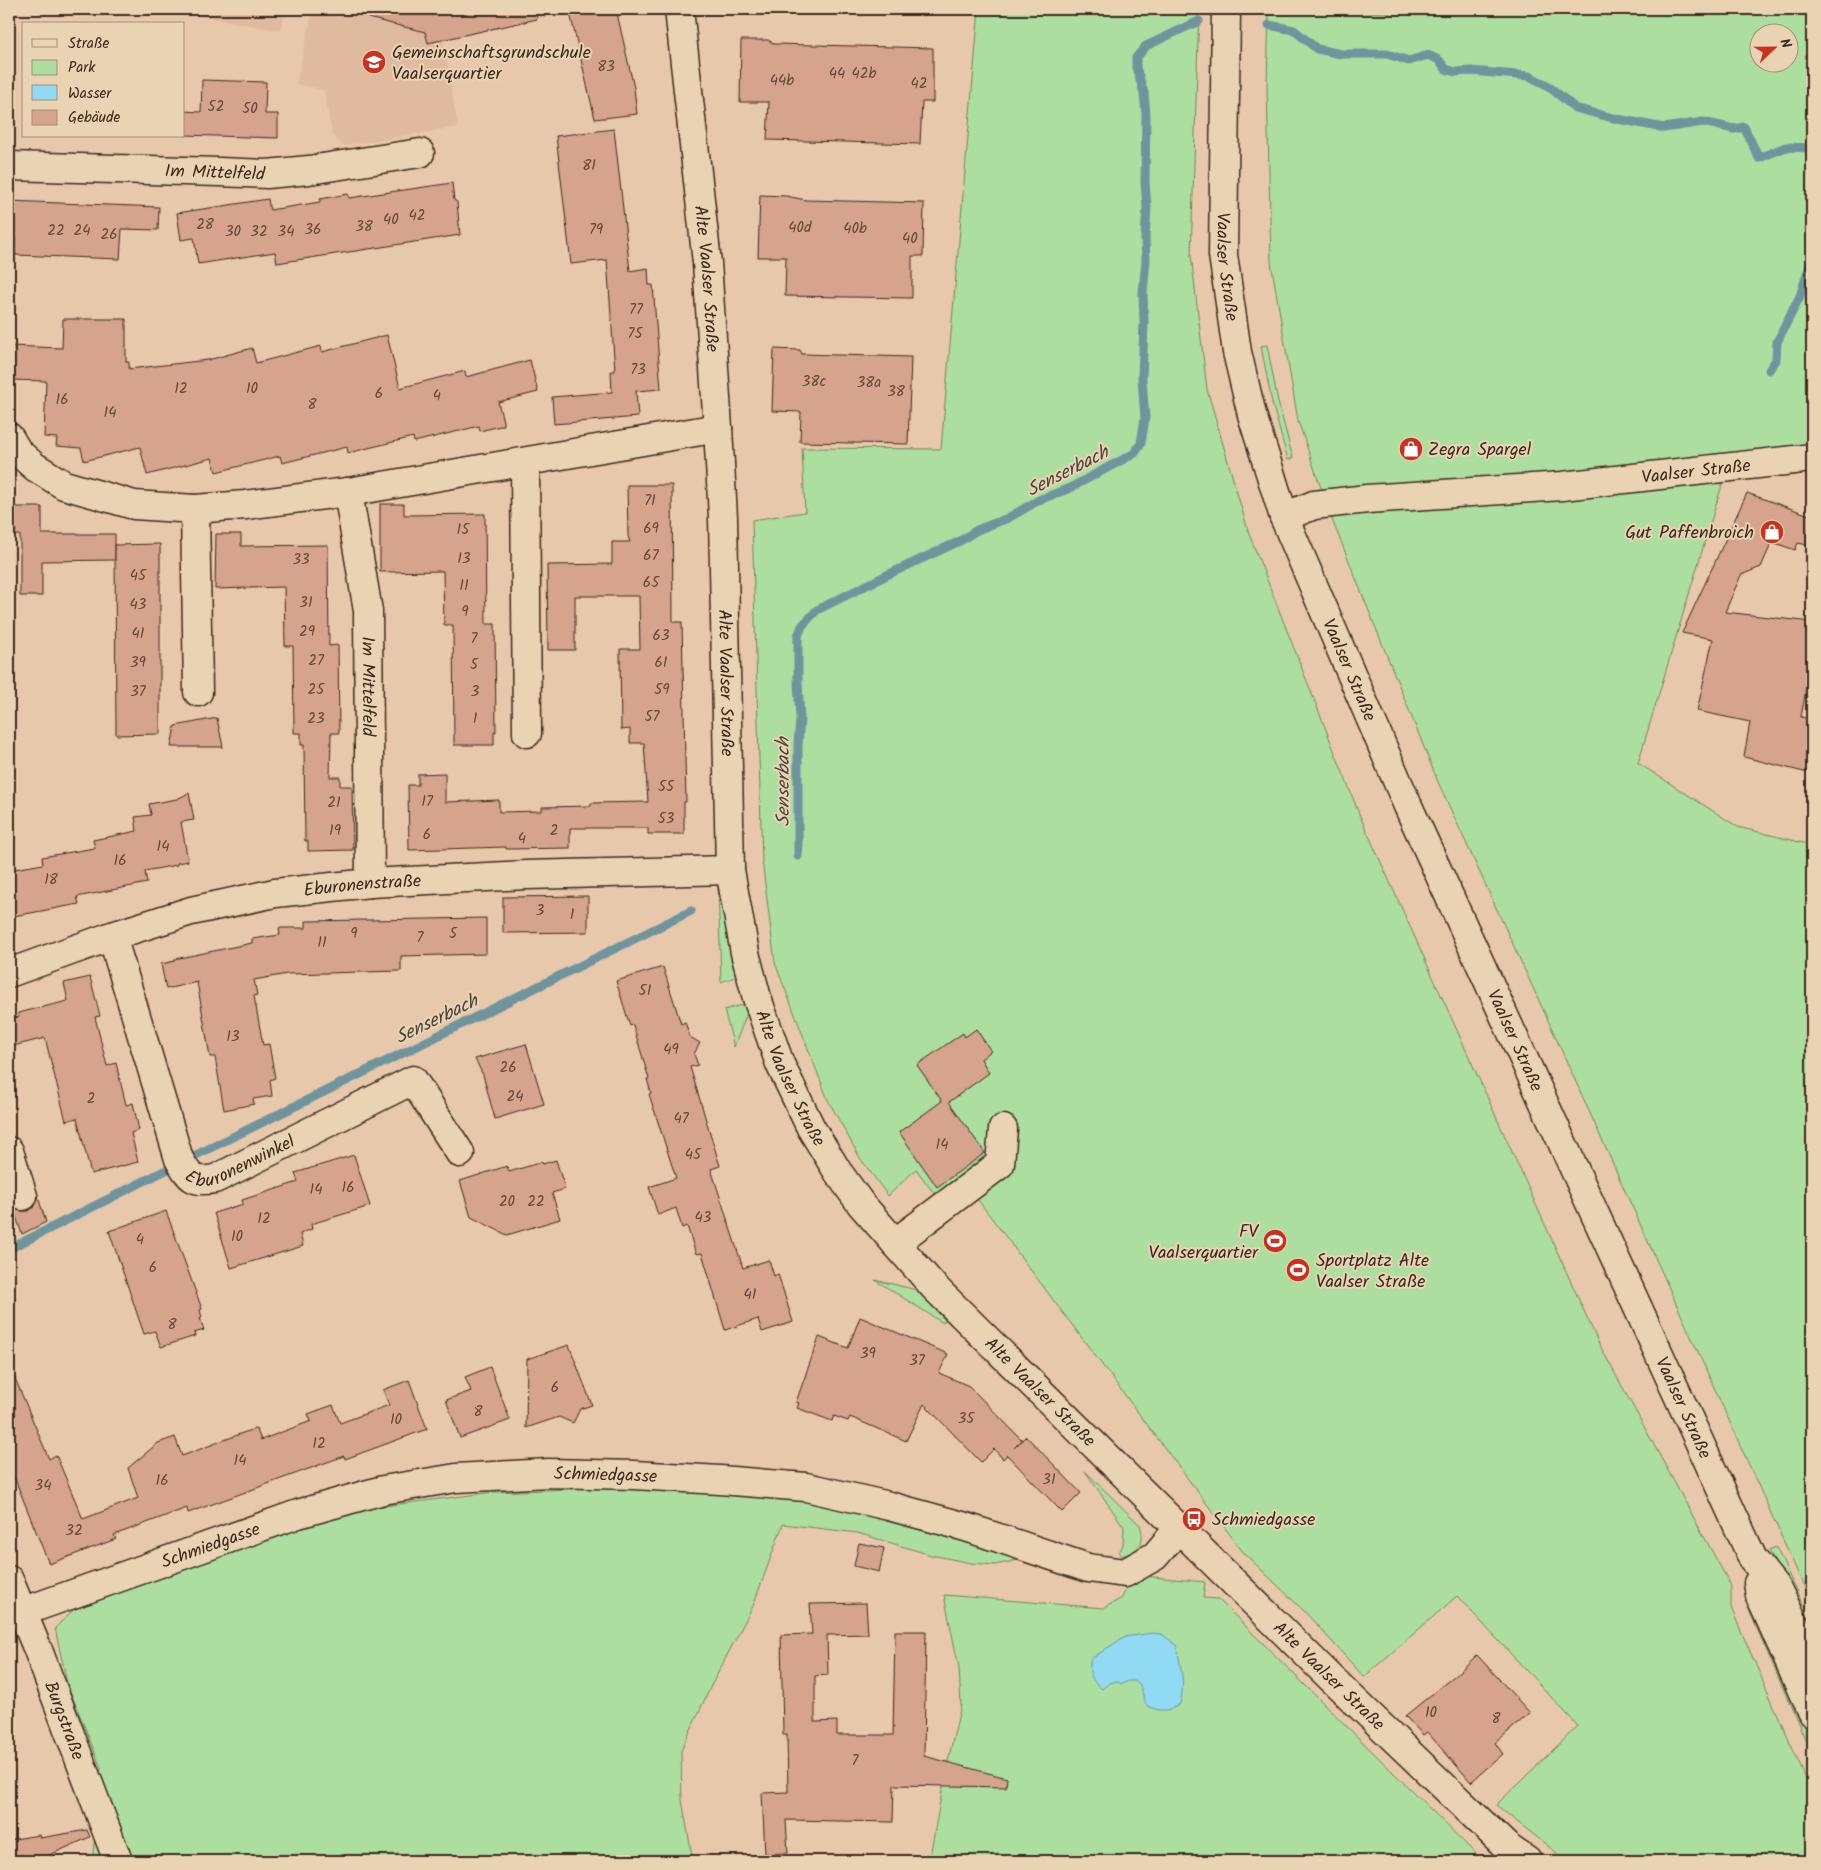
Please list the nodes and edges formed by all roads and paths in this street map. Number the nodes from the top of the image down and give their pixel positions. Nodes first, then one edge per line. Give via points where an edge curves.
1 (679, 9) edge
2 (1226, 9) edge
3 (420, 153) dead end
4 (9, 166) edge
5 (718, 428) junction
6 (12, 452) edge
7 (1812, 458) edge
8 (525, 462) junction
9 (348, 492) junction
10 (195, 509) junction
11 (1284, 517) junction
12 (198, 692) dead end
13 (528, 733) dead end
14 (730, 870) junction
15 (370, 883) junction
16 (112, 936) junction
17 (9, 973) edge
18 (1003, 1129) dead end
19 (9, 1151) edge
20 (460, 1153) dead end
21 (23, 1196) dead end
22 (894, 1243) junction
23 (1179, 1528) junction
24 (1753, 1559) junction
25 (9, 1580) edge
26 (22, 1612) junction
27 (1812, 1660) edge
28 (1812, 1713) edge
29 (118, 1861) edge
30 (1528, 1861) edge

1 - 5 street, Alte Vaalser Straße via 707,263
2 - 11 street, Vaalser Straße via 1223,255 1237,352 1252,415
3 - 4 street, Im Mittelfeld via 267,174
5 - 8 street
5 - 14 street, Alte Vaalser Straße via 723,518
6 - 10 street via 64,485 134,505
7 - 11 street, Vaalser Straße via 1562,486 1314,504
8 - 9 street
8 - 13 street
9 - 10 street
9 - 15 street, Im Mittelfeld via 368,611
10 - 12 street
11 - 24 street, Vaalser Straße via 1408,806
14 - 15 street, Eburonenstraße
14 - 22 street, Alte Vaalser Straße via 747,962 780,1064 811,1128 838,1172
15 - 16 street, Eburonenstraße via 274,893 191,911
16 - 17 street, Eburonenstraße
16 - 20 street, Eburonenwinkel via 179,1159 189,1176 200,1181 216,1178 413,1080
18 - 22 street via 1000,1164
19 - 21 street
22 - 23 street, Alte Vaalser Straße via 934,1287
23 - 26 street, Schmiedgasse via 1155,1556 1125,1573 1088,1568 966,1527 806,1488 634,1475 549,1473 456,1478 383,1490 298,1514
23 - 30 street, Alte Vaalser Straße via 1392,1738 1507,1847
24 - 27 street, Vaalser Straße via 1777,1589
24 - 28 street, Vaalser Straße via 1760,1596
25 - 26 street, Burgstraße
26 - 29 street, Burgstraße

